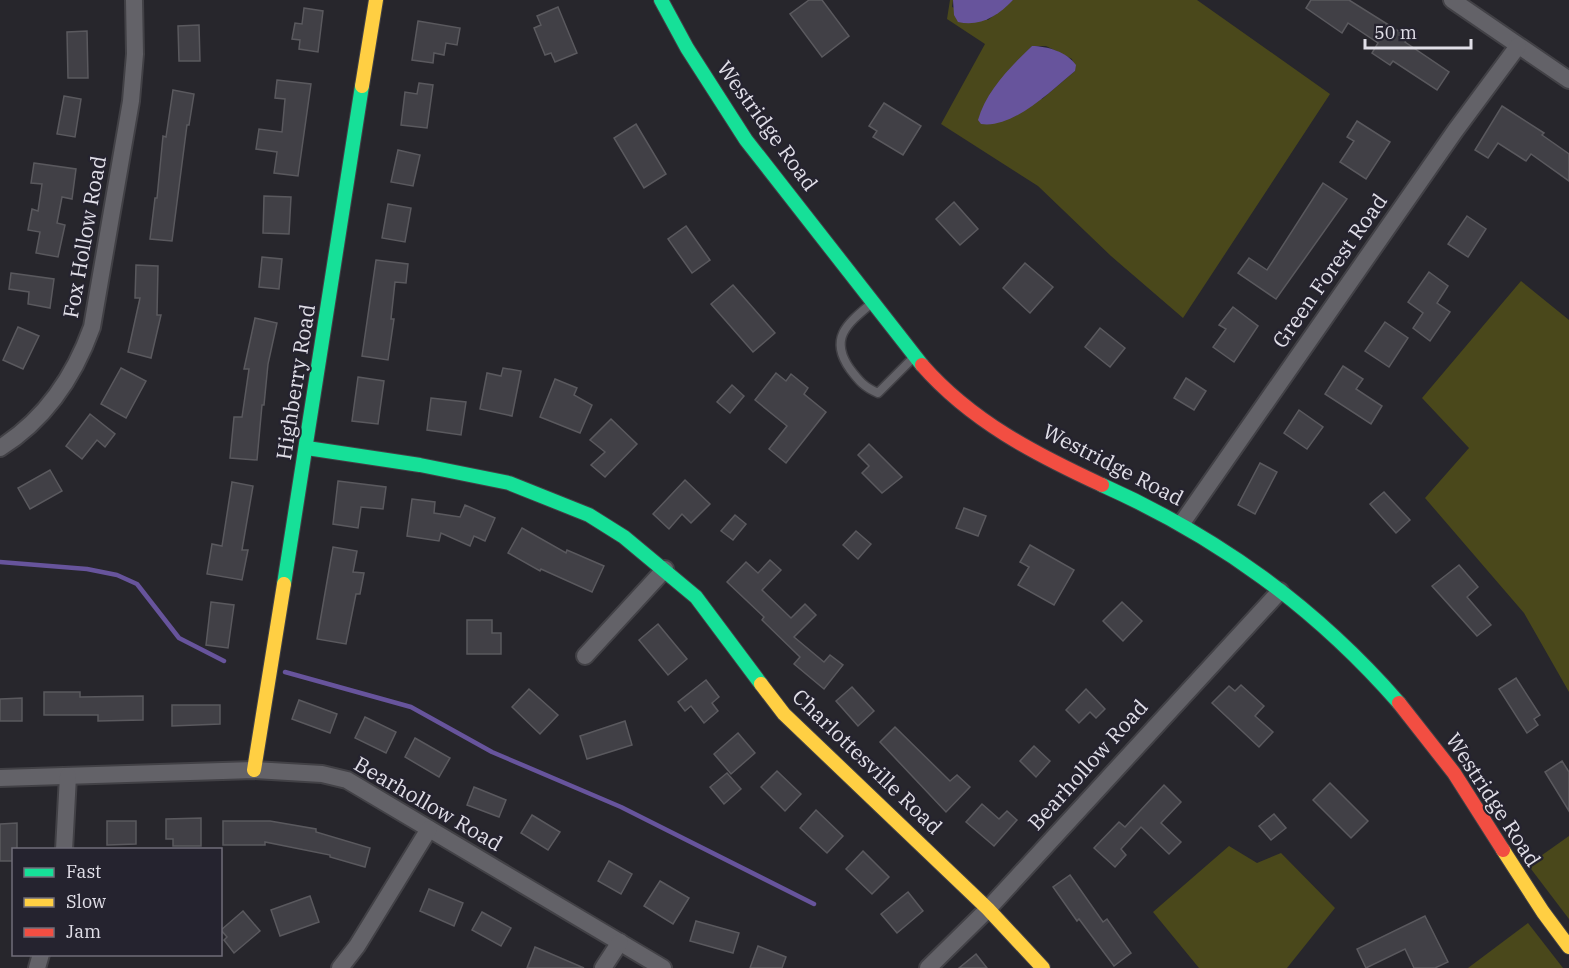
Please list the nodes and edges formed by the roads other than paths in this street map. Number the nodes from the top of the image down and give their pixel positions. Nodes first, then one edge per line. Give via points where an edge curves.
1 (134, 0) edge
2 (376, 0) edge
3 (661, 0) edge
4 (1452, 0) edge
5 (1518, 46) junction
6 (1569, 80) edge
7 (873, 303) junction
8 (915, 357) junction
9 (0, 448) edge
10 (307, 448) junction
11 (1182, 524) junction
12 (665, 569) junction
13 (1280, 591) junction
14 (585, 656) dead end
15 (254, 770) junction
16 (68, 776) junction
17 (0, 778) edge
18 (429, 829) junction
19 (64, 848) edge
20 (988, 909) junction
21 (620, 942) junction
22 (1569, 947) edge
23 (340, 968) edge
24 (603, 968) edge
25 (663, 968) edge
26 (928, 968) edge
27 (1043, 968) edge

1 - 9 street, Fox Hollow Road via 131,101 92,327 82,355 56,399
2 - 10 street, Highberry Road
3 - 7 street, Westridge Road via 720,101
4 - 5 street
5 - 6 street
5 - 11 street, Green Forest Road
7 - 8 street, Westridge Road
7 - 8 lane via 851,320 841,335 840,355 863,387 878,393
8 - 11 street, Westridge Road via 962,405 985,422
10 - 12 street, Charlottesville Road via 509,483 590,515
10 - 15 street, Highberry Road
11 - 13 street, Westridge Road
12 - 14 street
12 - 20 street, Charlottesville Road via 696,597 784,714
13 - 20 street, Bearhollow Road
13 - 22 street, Westridge Road via 1377,678 1426,736 1475,805 1527,892
15 - 16 street, Bearhollow Road
15 - 18 street, Bearhollow Road via 322,774 347,780
16 - 17 street, Bearhollow Road
16 - 19 street
18 - 21 street, Bearhollow Road
18 - 23 street
20 - 26 street, Bearhollow Road
20 - 27 street, Charlottesville Road
21 - 24 street
21 - 25 street, Bearhollow Road

